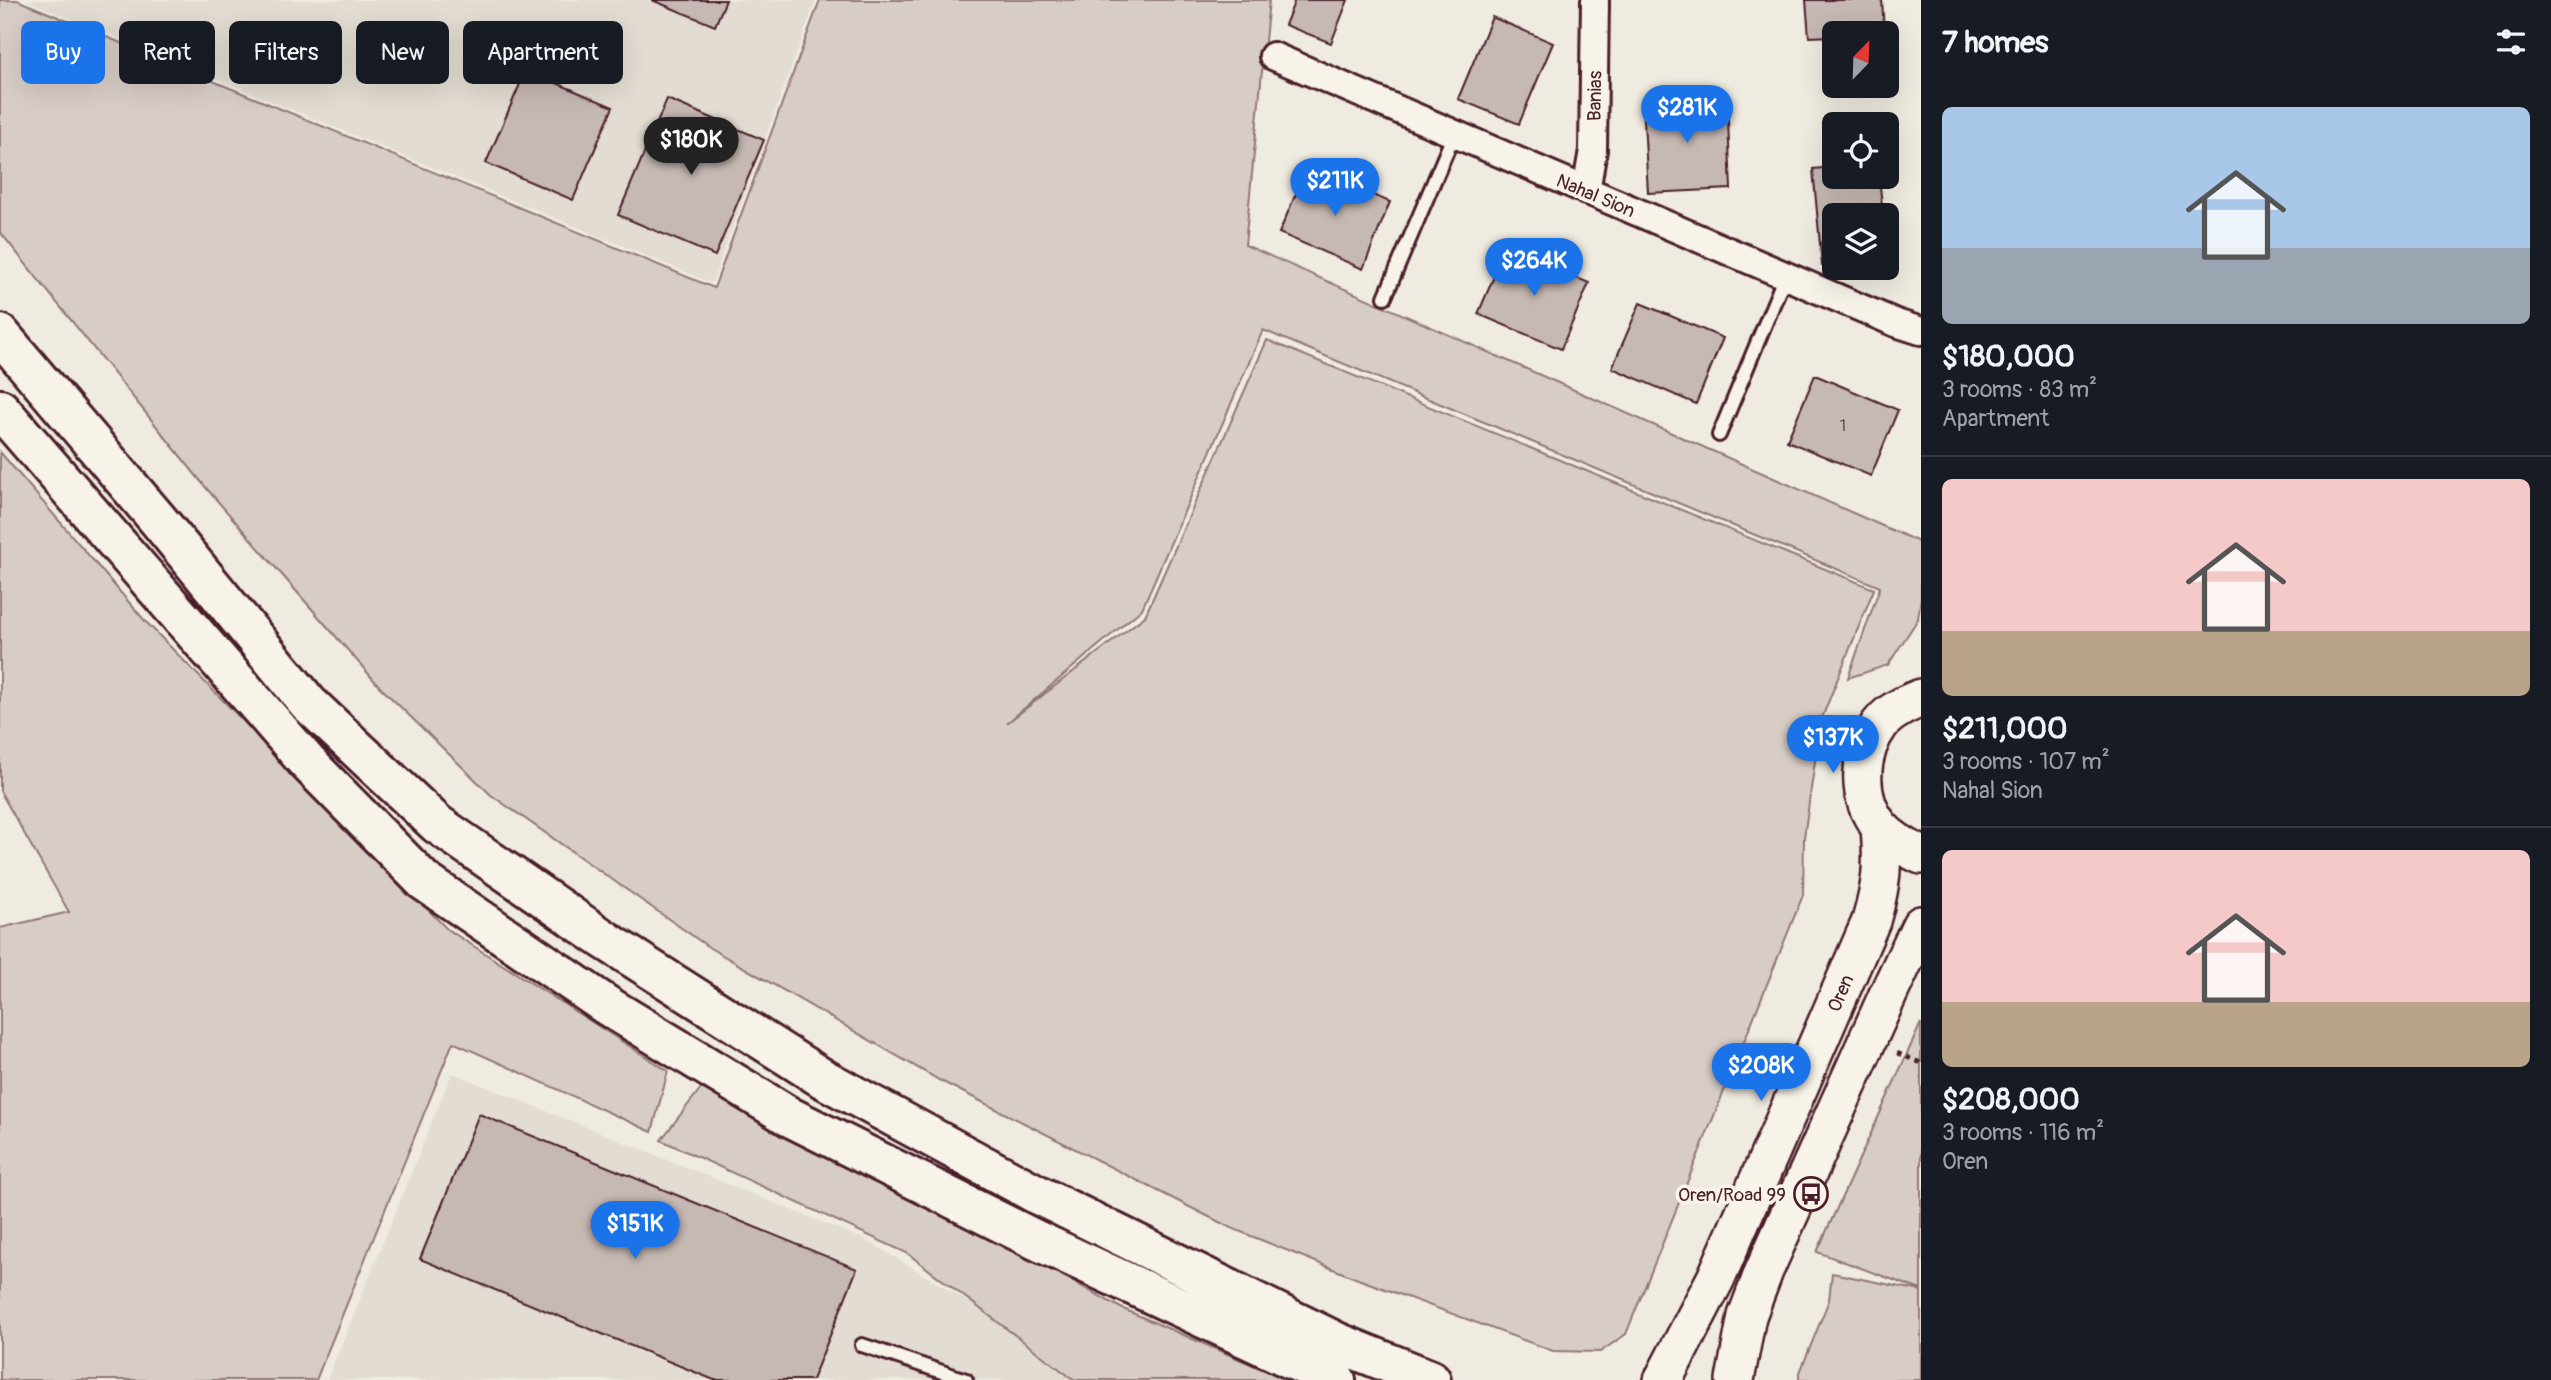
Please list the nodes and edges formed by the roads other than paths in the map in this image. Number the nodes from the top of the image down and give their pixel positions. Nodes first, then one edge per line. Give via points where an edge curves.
1 (1595, 0) edge
2 (1272, 57) dead end
3 (1454, 134) junction
4 (1587, 191) junction
5 (1785, 276) junction
6 (1385, 297) dead end
7 (1921, 331) edge
8 (0, 334) edge
9 (0, 409) edge
10 (1718, 435) dead end
11 (1921, 698) edge
12 (1880, 827) junction
13 (1921, 855) edge
14 (1921, 925) edge
15 (862, 1345) dead end
16 (966, 1380) edge
17 (1336, 1380) edge
18 (1431, 1380) edge
19 (1663, 1380) edge
20 (1735, 1380) edge

1 - 4 street, Banias via 1593,150
2 - 3 street, Nahal Sion
3 - 4 street, Nahal Sion
3 - 6 lane
4 - 5 street, Nahal Sion
5 - 7 street, Nahal Sion
5 - 10 lane
8 - 18 highway via 308,703 437,824 605,940 822,1078 1040,1196 1339,1343
9 - 17 highway via 307,762 424,880 606,1006 790,1116 1036,1240
11 - 12 street via 1902,705 1881,723 1867,747 1864,789
12 - 13 street
12 - 19 street, Oren via 1881,887 1871,921 1716,1278
14 - 20 street via 1764,1271 1747,1316
15 - 16 lane

